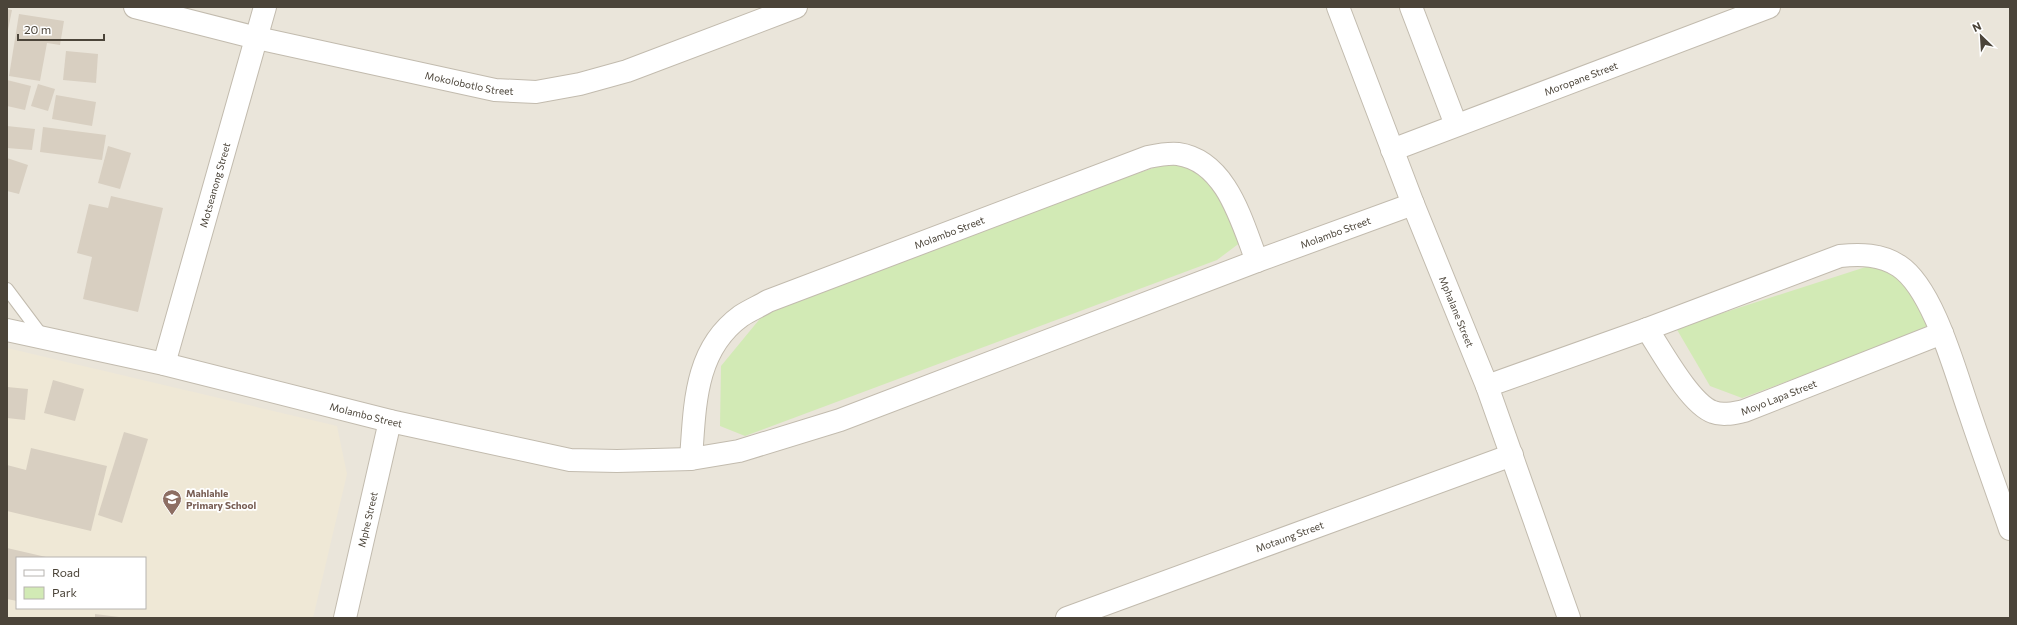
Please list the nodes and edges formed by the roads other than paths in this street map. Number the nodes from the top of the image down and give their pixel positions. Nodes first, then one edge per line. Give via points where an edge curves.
1 (136, 7) edge
2 (265, 7) edge
3 (796, 7) edge
4 (1338, 7) edge
5 (1411, 7) edge
6 (1769, 7) edge
7 (257, 38) junction
8 (1456, 126) junction
9 (1392, 150) junction
10 (1413, 204) junction
11 (1257, 261) junction
12 (7, 289) edge
13 (1647, 329) junction
14 (7, 330) edge
15 (1942, 333) junction
16 (45, 339) junction
17 (164, 364) junction
18 (1487, 386) junction
19 (390, 421) junction
20 (1512, 455) junction
21 (691, 459) junction
22 (2010, 529) edge
23 (345, 618) edge
24 (1067, 618) edge
25 (1569, 618) edge

1 - 7 street, Mokolobotlo Street
2 - 7 street, Motseanong Street
3 - 7 street, Mokolobotlo Street via 627,71 580,84 536,92 495,90
4 - 9 street, Mphalane Street
5 - 8 street
6 - 8 street, Moropane Street
7 - 17 street, Motseanong Street
8 - 9 street, Moropane Street
9 - 10 street, Mphalane Street
10 - 11 street, Molambo Street
10 - 18 street, Mphalane Street
11 - 21 street, Molambo Street via 840,420 739,451
11 - 21 street, Molambo Street via 1234,202 1223,184 1208,168 1194,158 1178,154 1148,157 768,301 741,316 723,332 709,352 700,375 695,399
12 - 16 lane
13 - 15 street via 1822,262 1840,256 1857,255 1886,260 1911,276 1922,292
13 - 15 street, Moyo Lapa Street via 1683,384 1699,403 1713,412 1727,414 1744,411
13 - 18 street
14 - 16 street, Molambo Street
15 - 22 street
16 - 17 street, Molambo Street
17 - 19 street, Molambo Street
18 - 20 street, Mphalane Street
19 - 21 street, Molambo Street via 570,460
19 - 23 street, Mphe Street
20 - 24 street, Motaung Street
20 - 25 street, Mphalane Street

